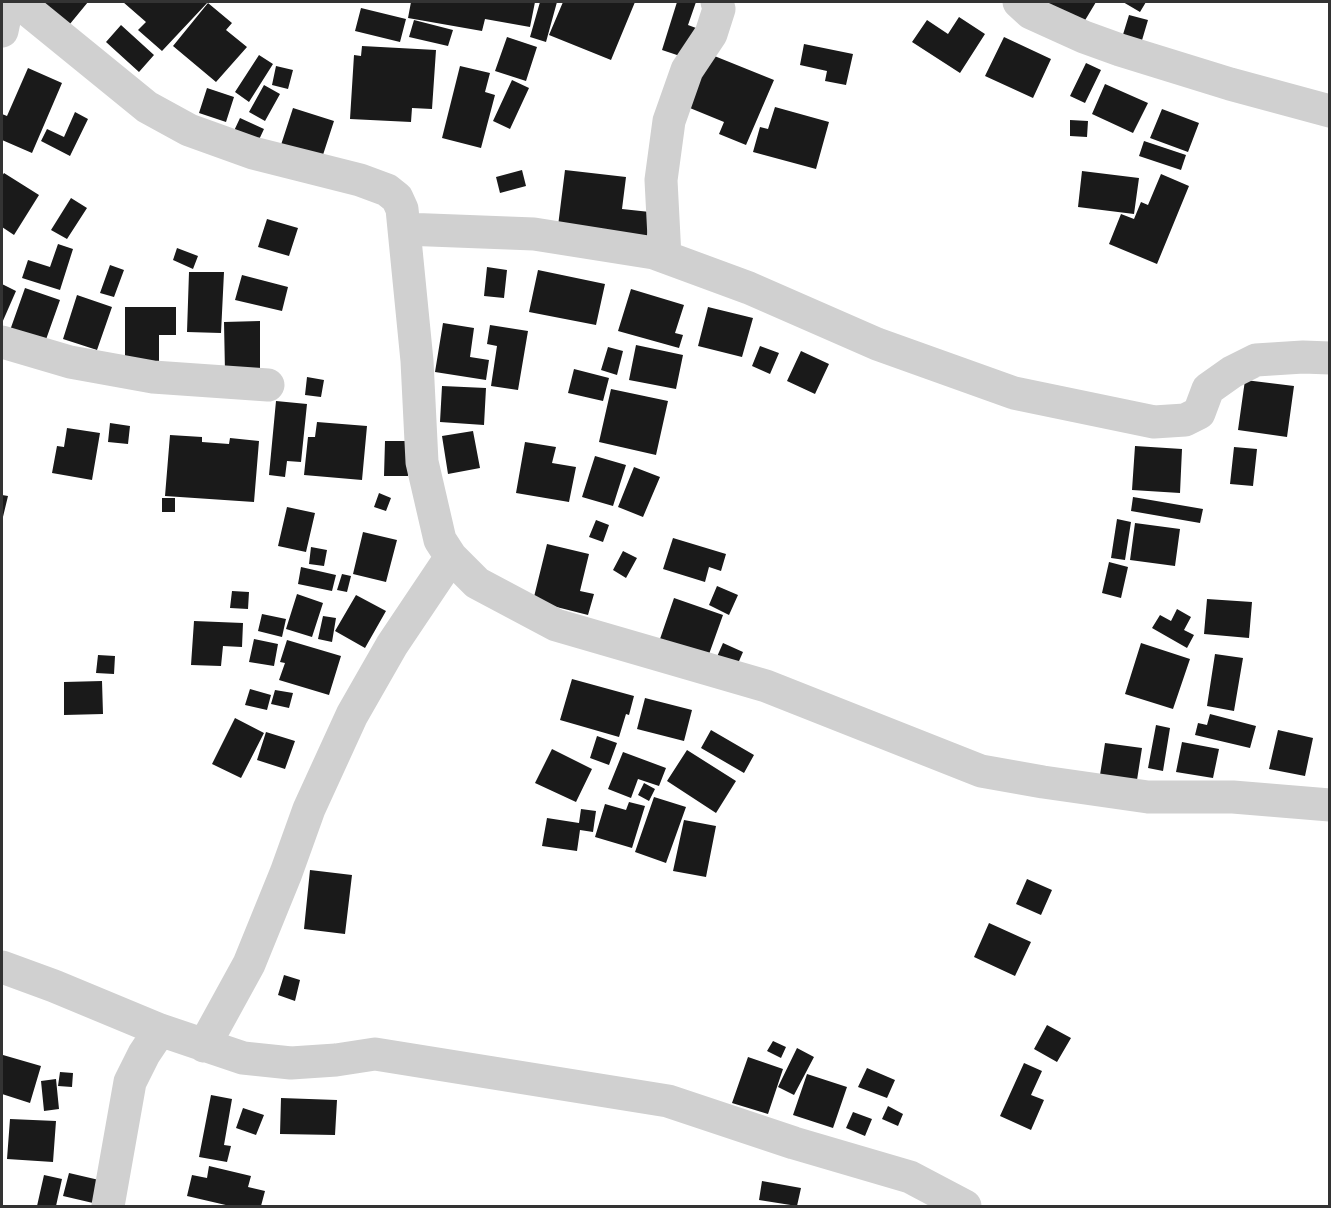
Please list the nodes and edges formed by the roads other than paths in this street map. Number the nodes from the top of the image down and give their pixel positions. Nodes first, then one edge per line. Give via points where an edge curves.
1 (8, 2) edge
2 (18, 2) edge
3 (717, 2) edge
4 (1019, 2) edge
5 (2, 31) edge
6 (1329, 111) edge
7 (404, 230) junction
8 (665, 257) junction
9 (2, 342) edge
10 (1329, 358) edge
11 (268, 385) dead end
12 (451, 557) junction
13 (1329, 805) edge
14 (2, 967) edge
15 (160, 1030) junction
16 (204, 1046) junction
17 (108, 1206) edge
18 (965, 1206) edge

1 - 5 street
2 - 7 street via 147,108 189,130 253,153 387,190 402,209
3 - 8 street via 720,9 711,34 687,70 669,121 662,180
4 - 6 street via 1031,13 1120,50
7 - 8 street via 534,234
7 - 12 street via 422,462 440,540
8 - 10 street via 749,288 876,344 1014,393 1154,422 1185,420 1199,413 1208,389 1256,360
9 - 11 street via 70,362 153,377
12 - 13 street via 477,583 556,625 766,686 981,771 1148,796 1233,797
12 - 16 street via 392,645 352,715 309,809 249,964
14 - 15 street
15 - 16 street
15 - 17 street via 130,1082
16 - 18 street via 243,1058 291,1063 375,1054 668,1101 910,1178

